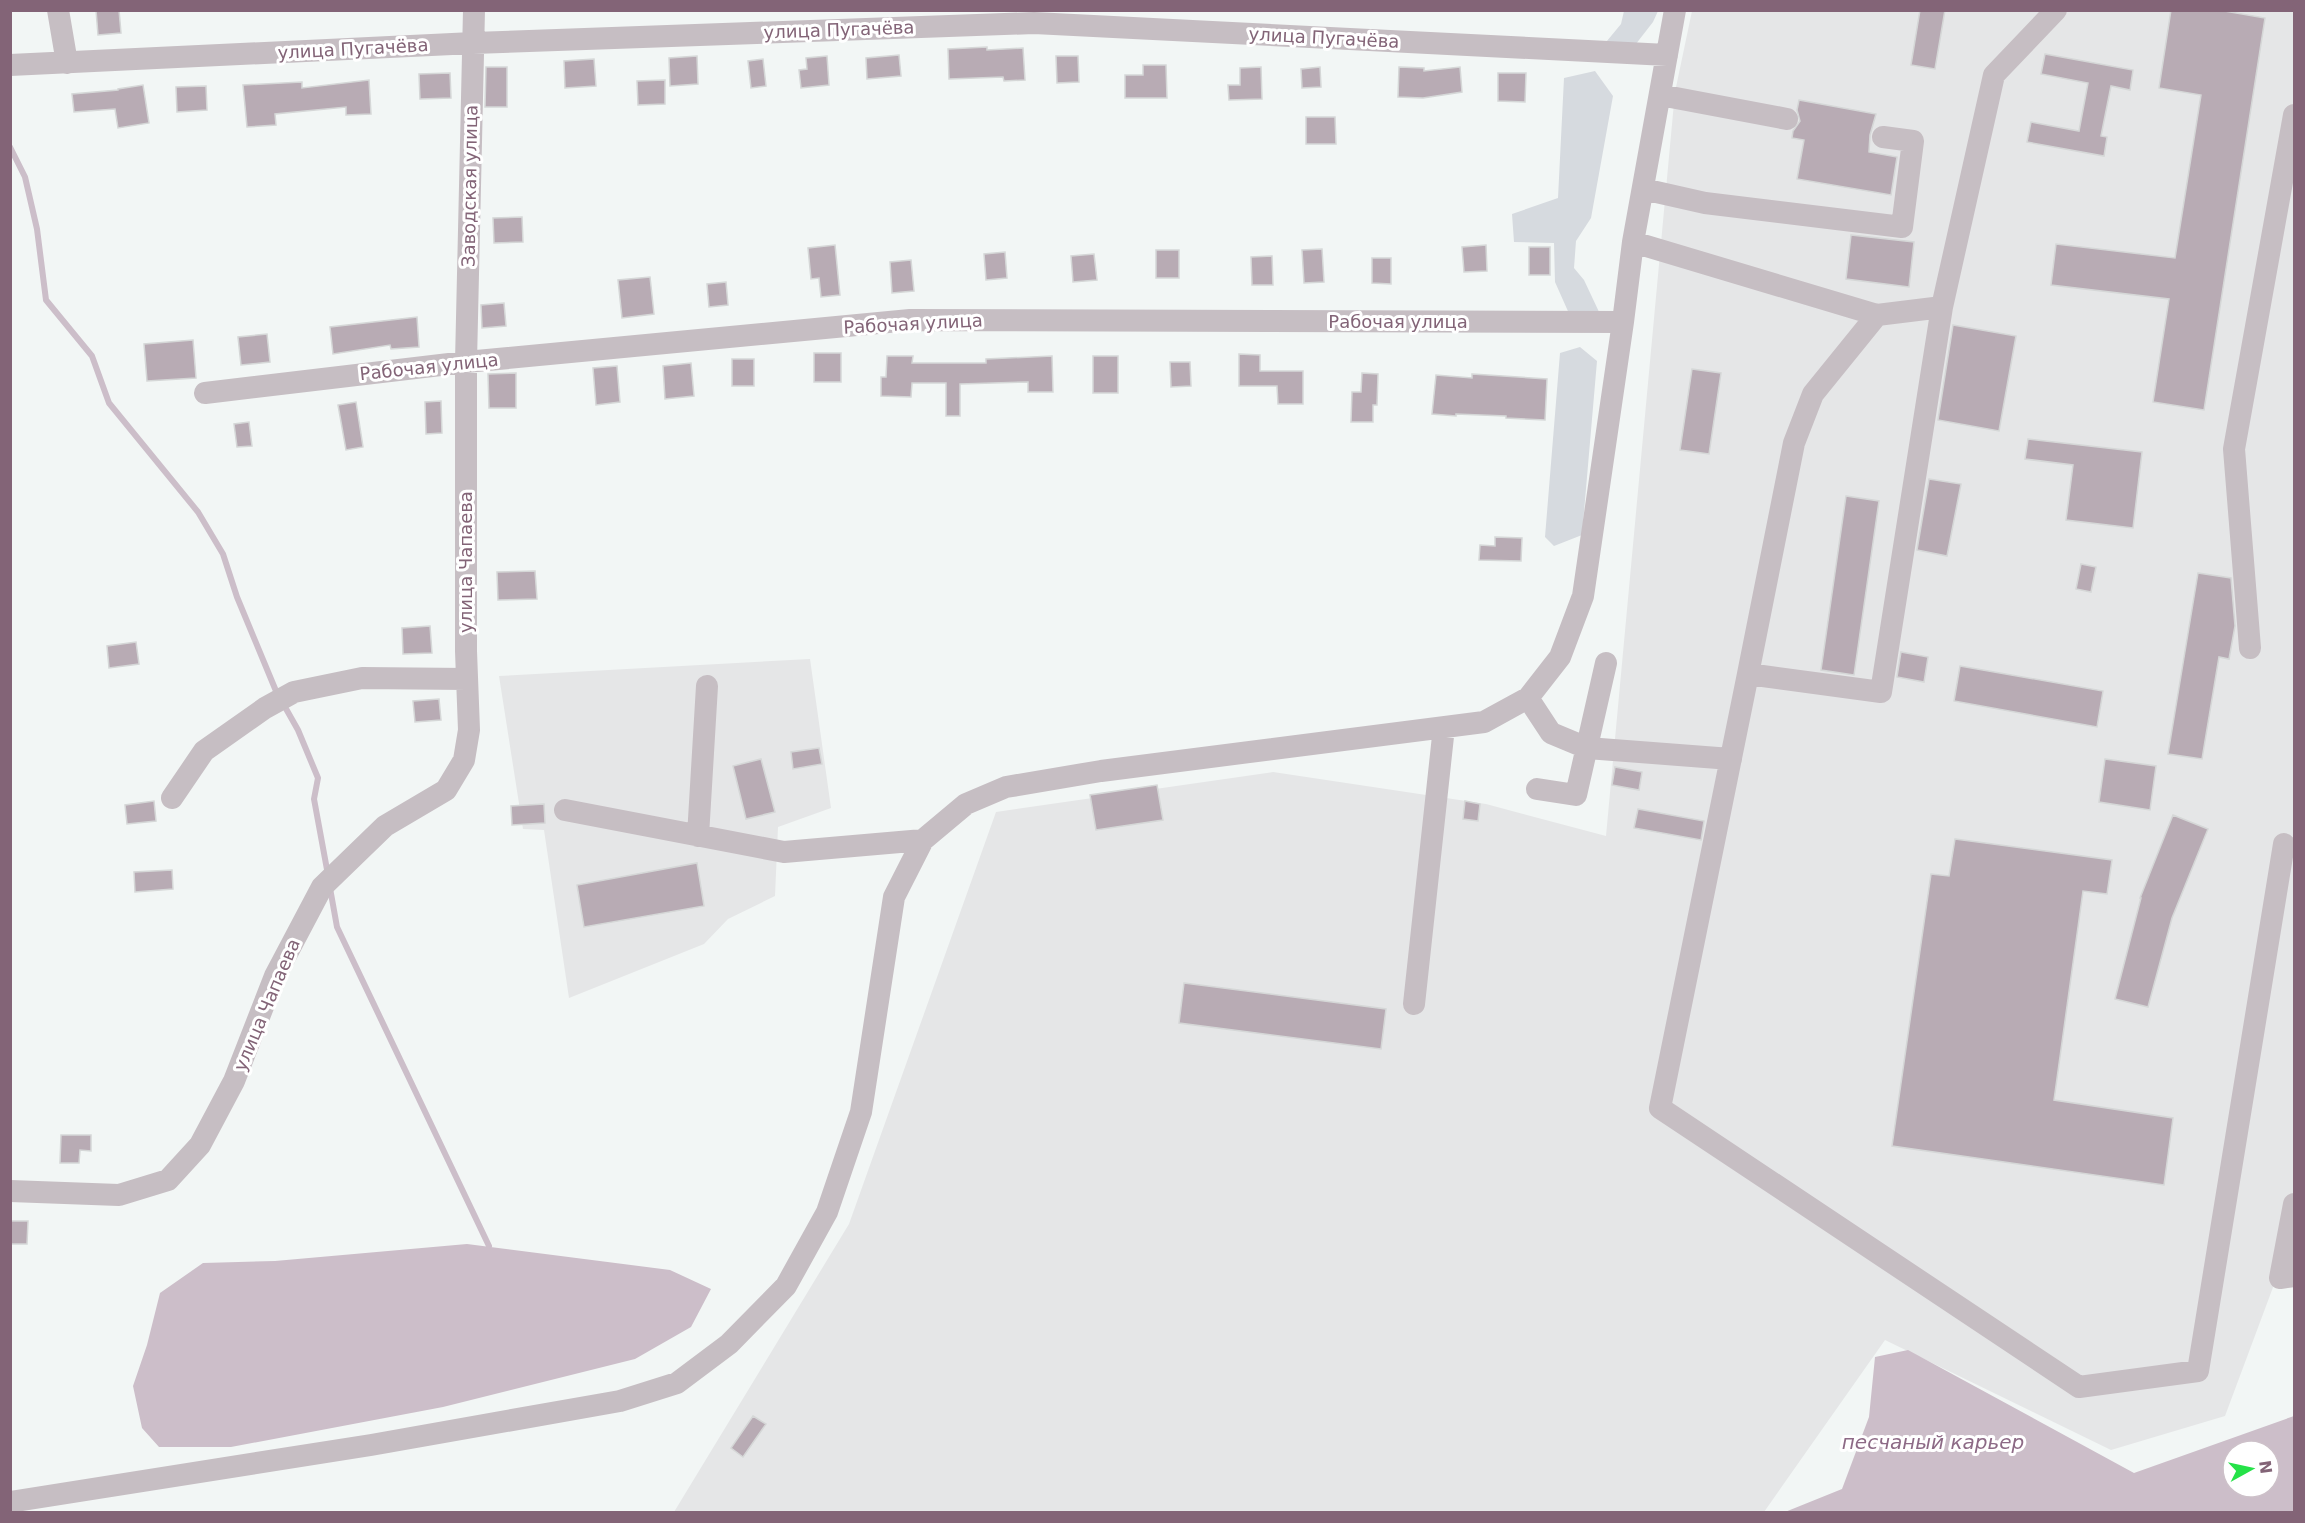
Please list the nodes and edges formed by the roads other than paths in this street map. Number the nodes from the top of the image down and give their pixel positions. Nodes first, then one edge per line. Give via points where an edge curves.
1 (57, 10) edge
2 (474, 10) edge
3 (1675, 10) edge
4 (2056, 10) edge
5 (473, 43) junction
6 (1667, 55) junction
7 (67, 63) junction
8 (10, 65) edge
9 (1660, 94) junction
10 (2295, 115) edge
11 (1787, 119) dead end
12 (1883, 137) dead end
13 (1643, 189) junction
14 (1633, 242) junction
15 (1942, 307) junction
16 (1876, 315) junction
17 (1623, 322) junction
18 (466, 362) junction
19 (205, 393) dead end
20 (2250, 648) dead end
21 (1606, 663) dead end
22 (1748, 674) junction
23 (467, 679) junction
24 (707, 686) dead end
25 (1528, 698) junction
26 (1444, 727) junction
27 (1587, 748) junction
28 (1731, 759) junction
29 (1537, 789) dead end
30 (172, 798) dead end
31 (565, 810) dead end
32 (698, 836) junction
33 (923, 840) junction
34 (2284, 844) dead end
35 (1414, 1004) dead end
36 (10, 1191) edge
37 (2295, 1204) edge
38 (2287, 1277) edge
39 (10, 1502) edge

1 - 7 street
2 - 5 street, Заводская улица
3 - 6 street
4 - 15 street via 1994,75
5 - 6 street, улица Пугачёва via 1034,23
5 - 7 street, улица Пугачёва
5 - 18 street, Заводская улица
6 - 9 street
7 - 8 street, улица Пугачёва
9 - 11 street
9 - 13 street
10 - 20 street via 2234,449
12 - 13 street via 1913,141 1902,227 1705,203
13 - 14 street
14 - 16 street
14 - 17 street
15 - 16 street
15 - 22 street via 1881,693
16 - 22 street via 1813,394 1794,443
17 - 18 street, Рабочая улица via 910,320
17 - 25 street via 1583,596 1560,657
18 - 19 street, Рабочая улица
18 - 23 street, улица Чапаева
21 - 27 street
22 - 28 street
23 - 30 street via 362,678 294,692 204,751
23 - 36 street, улица Чапаева via 469,730 464,760 446,790 385,826 322,887 276,976 234,1081 200,1144 168,1180 119,1195
24 - 32 street
25 - 26 street via 1484,722
25 - 27 street via 1551,733
26 - 33 street via 1005,787 966,804
26 - 35 street
27 - 28 street
27 - 29 street via 1575,795
28 - 34 street via 1660,1108 2079,1387 2198,1371
31 - 32 street
32 - 33 street via 784,852
33 - 39 street via 894,897 861,1113 826,1212 786,1286 729,1344 677,1383 620,1401
37 - 38 street

